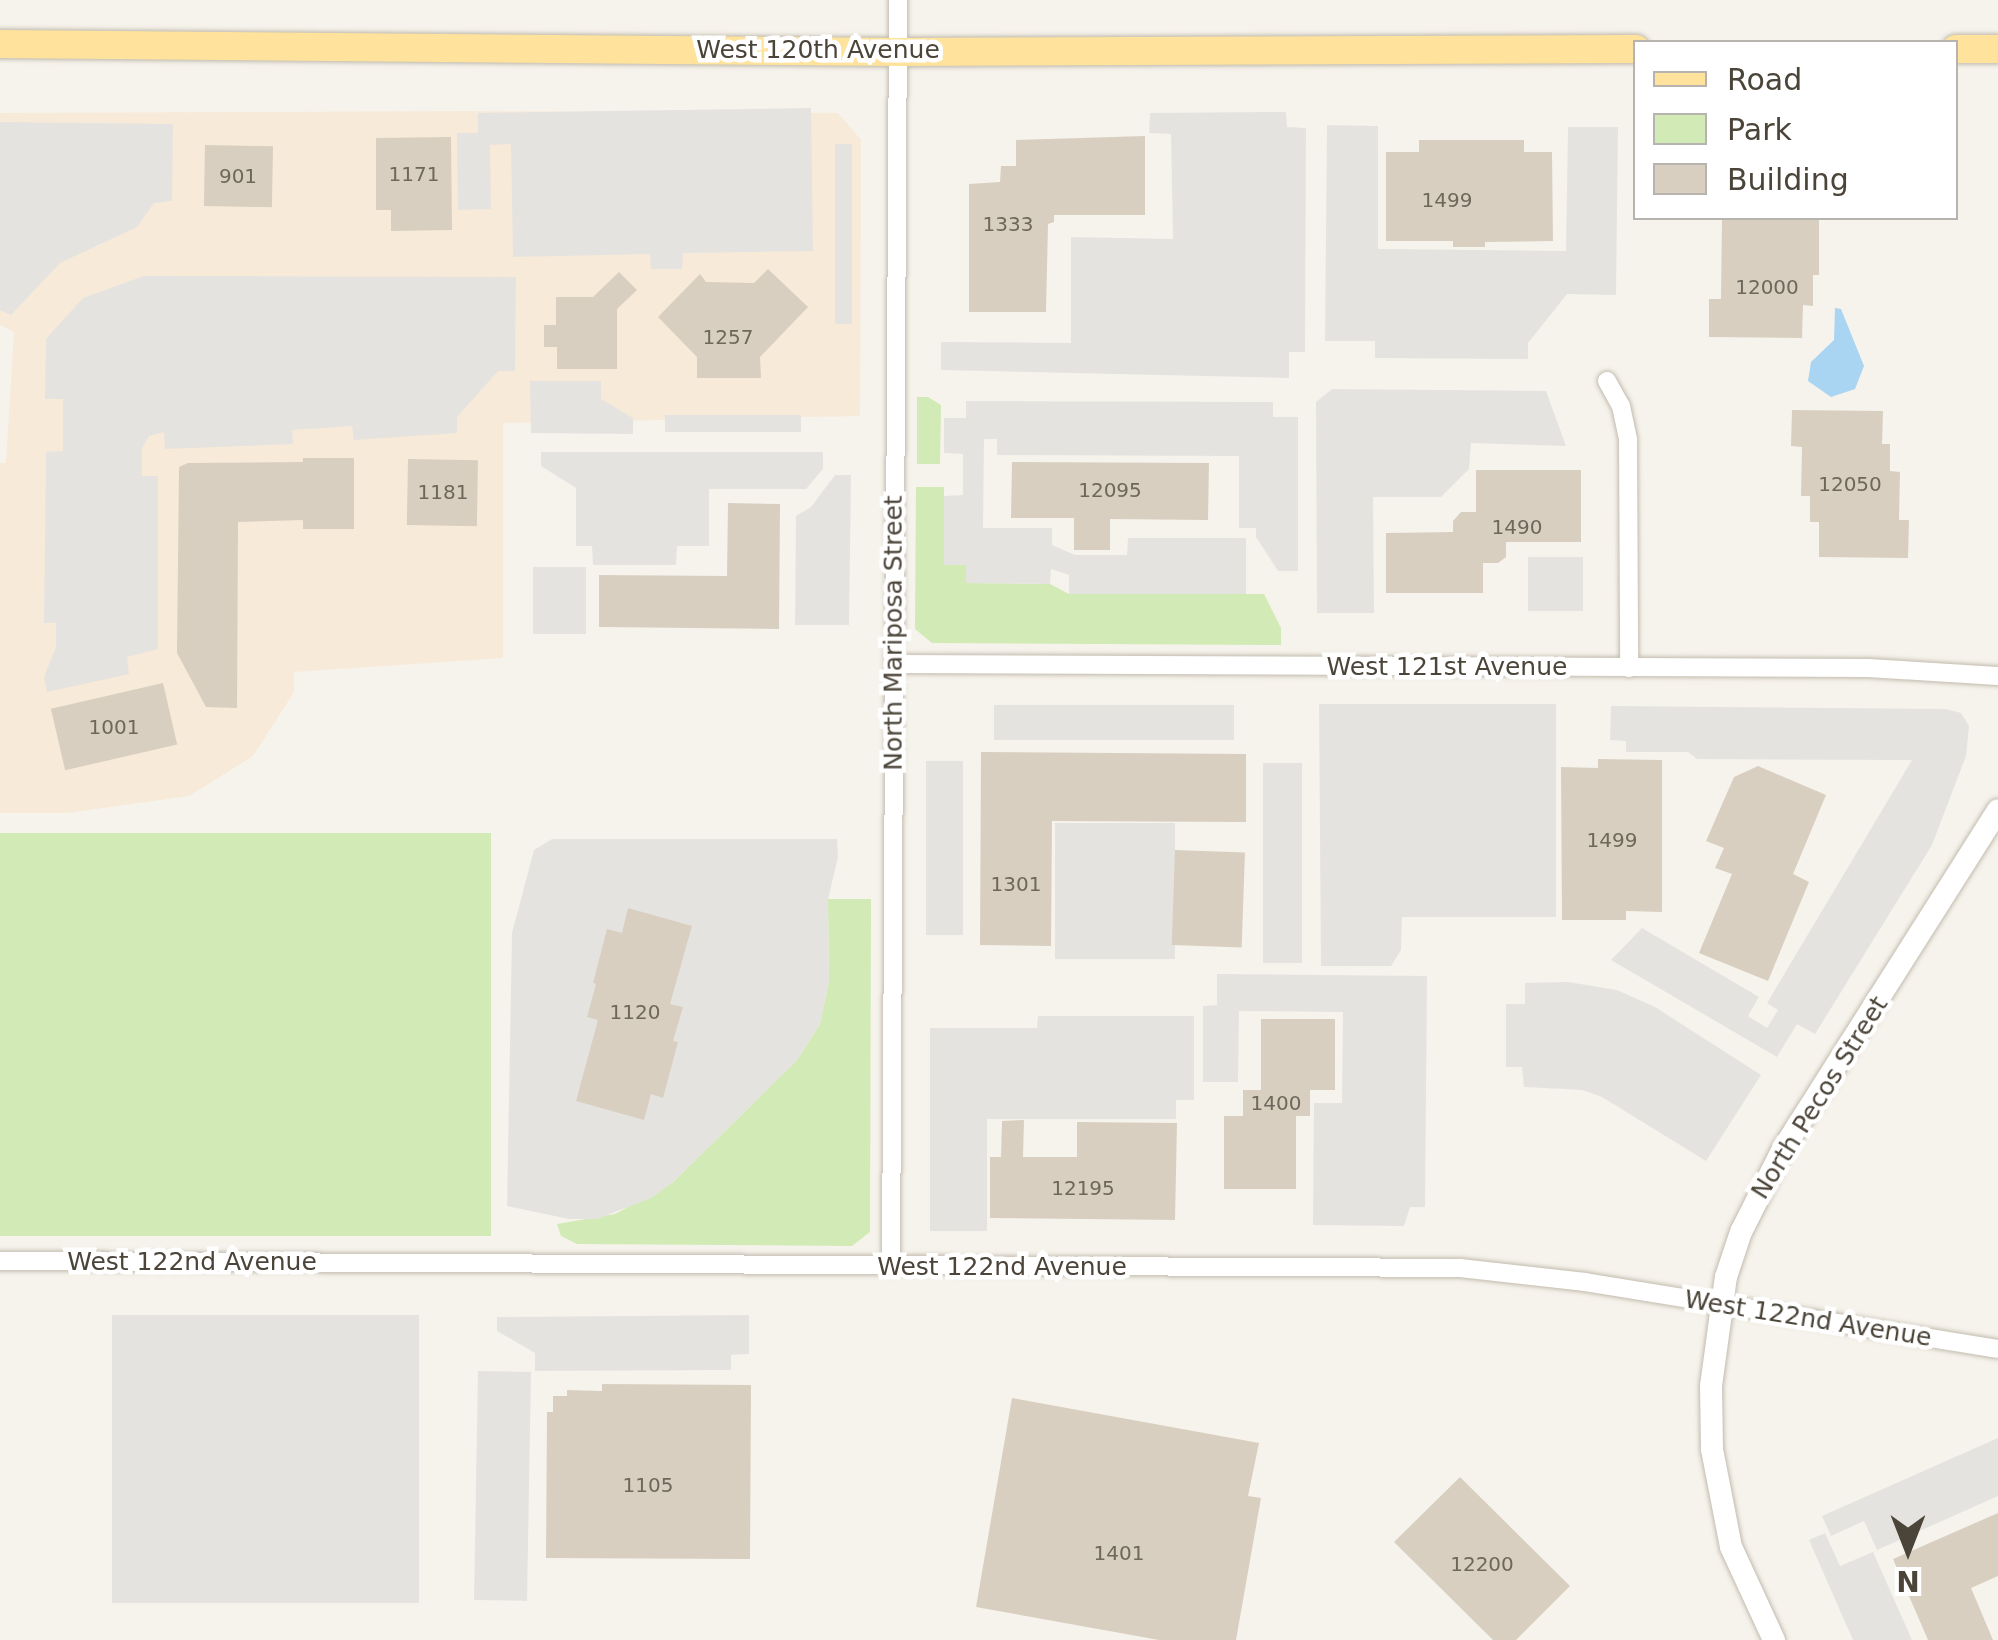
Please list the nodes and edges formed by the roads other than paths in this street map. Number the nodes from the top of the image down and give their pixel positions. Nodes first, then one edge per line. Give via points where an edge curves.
1 (898, 0) edge
2 (0, 44) edge
3 (1958, 49) edge
4 (1998, 49) edge
5 (1633, 50) edge
6 (896, 52) junction
7 (1607, 381) dead end
8 (894, 664) junction
9 (1629, 668) junction
10 (1998, 676) edge
11 (1998, 810) edge
12 (0, 1261) edge
13 (891, 1266) junction
14 (1720, 1305) junction
15 (1998, 1349) edge
16 (1774, 1640) edge

1 - 6 street, North Mariposa Street
2 - 6 main road, West 120th Avenue
3 - 4 main road
5 - 6 main road, West 120th Avenue
6 - 8 street, North Mariposa Street
7 - 9 street via 1622,406 1628,440
8 - 9 street, West 121st Avenue
8 - 13 street, North Mariposa Street
9 - 10 street, West 121st Avenue
11 - 14 street, North Pecos Street via 1761,1187
12 - 13 street, West 122nd Avenue
13 - 14 street, West 122nd Avenue via 1460,1268
14 - 15 street, West 122nd Avenue
14 - 16 street, North Pecos Street via 1711,1386 1718,1494 1742,1576

